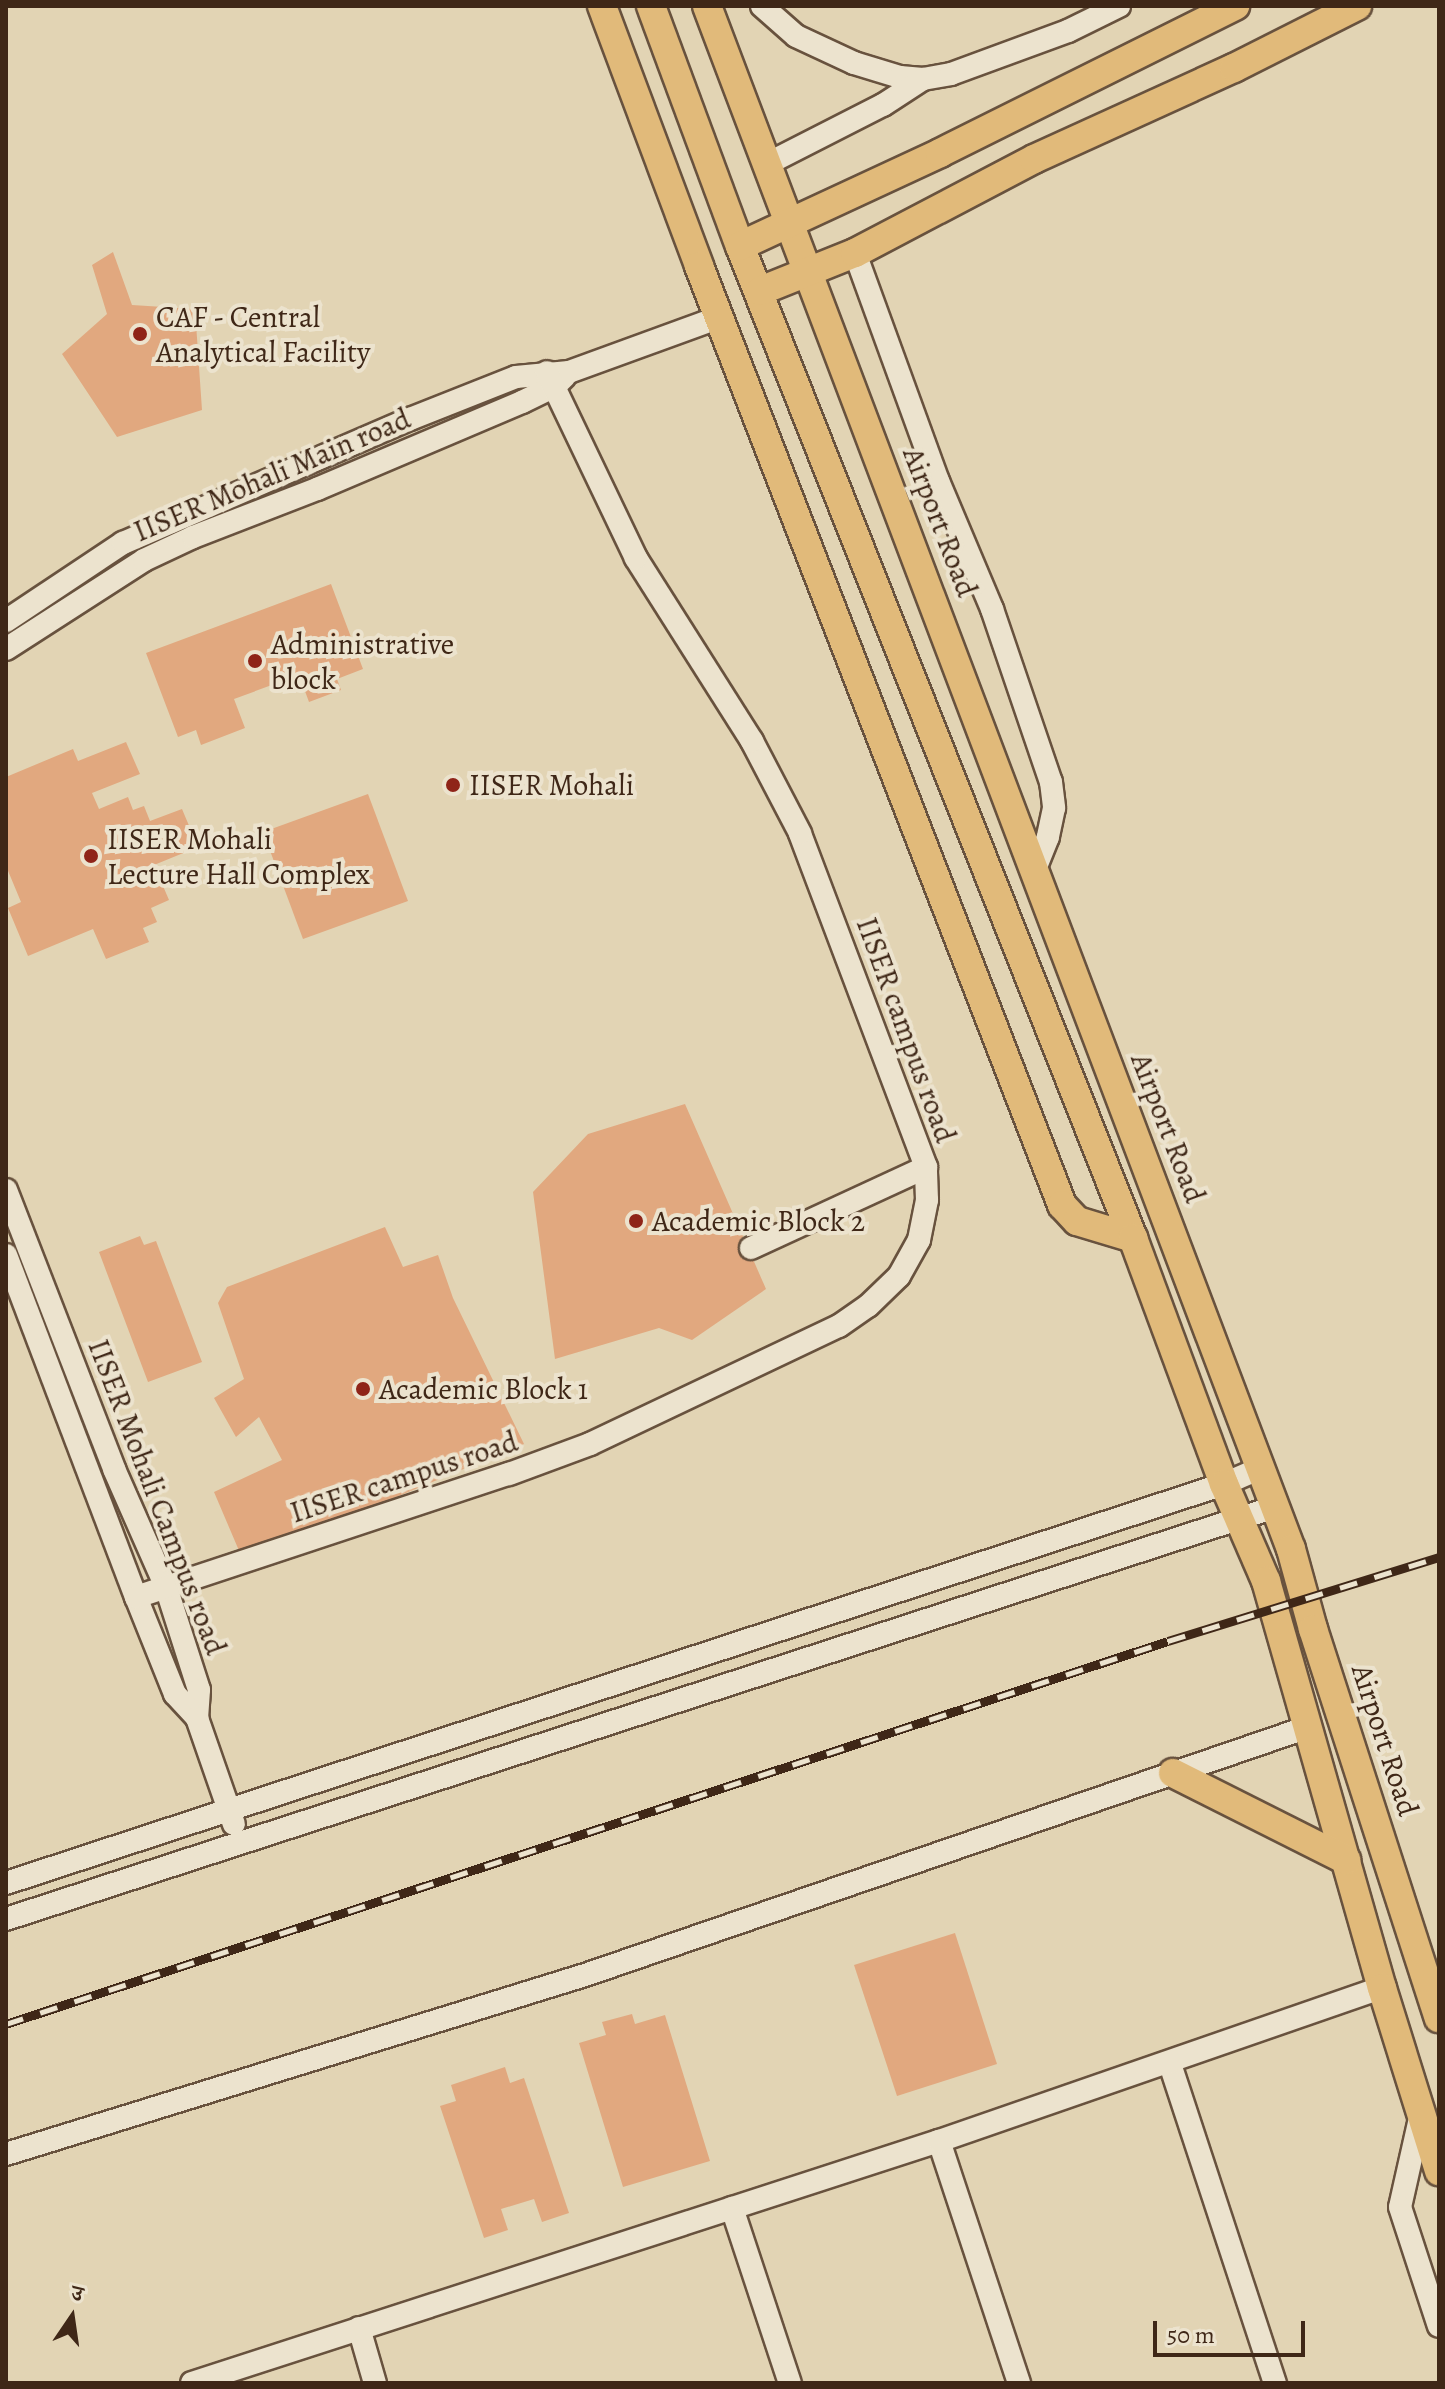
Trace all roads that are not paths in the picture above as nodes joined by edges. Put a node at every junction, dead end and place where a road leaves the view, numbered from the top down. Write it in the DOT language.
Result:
graph roads {
  1 [pos="602,6"];
  2 [pos="651,6"];
  3 [pos="708,6"];
  4 [pos="762,6"];
  5 [pos="1119,6"];
  6 [pos="1235,6"];
  7 [pos="1357,6"];
  8 [pos="923,79"];
  9 [pos="765,165"];
  10 [pos="790,223"];
  11 [pos="740,246"];
  12 [pos="855,253"];
  13 [pos="809,271"];
  14 [pos="760,291"];
  15 [pos="720,317"];
  16 [pos="557,377"];
  17 [pos="6,621"];
  18 [pos="6,649"];
  19 [pos="1034,871"];
  20 [pos="926,1167"];
  21 [pos="6,1190"];
  22 [pos="1133,1238"];
  23 [pos="751,1248"];
  24 [pos="6,1256"];
  25 [pos="1261,1468"];
  26 [pos="1224,1484"];
  27 [pos="1275,1507"];
  28 [pos="1239,1517"];
  29 [pos="166,1587"];
  30 [pos="136,1597"];
  31 [pos="197,1718"];
  32 [pos="1308,1727"];
  33 [pos="1173,1773"];
  34 [pos="229,1811"];
  35 [pos="240,1843"];
  36 [pos="1346,1860"];
  37 [pos="6,1883"];
  38 [pos="6,1919"];
  39 [pos="1382,1988"];
  40 [pos="1439,2018"];
  41 [pos="1170,2064"];
  42 [pos="1421,2114"];
  43 [pos="939,2141"];
  44 [pos="6,2154"];
  45 [pos="1439,2171"];
  46 [pos="732,2208"];
  47 [pos="1439,2326"];
  48 [pos="359,2328"];
  49 [pos="192,2383"];
  50 [pos="375,2383"];
  51 [pos="790,2383"];
  52 [pos="1019,2383"];
  53 [pos="1275,2383"];
  1 -- 15 [label="main road"];
  2 -- 11 [label="main road"];
  3 -- 9 [label="main road, Airport Road"];
  4 -- 8 [label="street"];
  5 -- 8 [label="street"];
  6 -- 10 [label="main road"];
  7 -- 12 [label="main road"];
  8 -- 9 [label="street"];
  9 -- 10 [label="main road, Airport Road"];
  10 -- 11 [label="main road"];
  10 -- 13 [label="main road, Airport Road"];
  11 -- 14 [label="main road"];
  12 -- 13 [label="main road"];
  12 -- 19 [label="street"];
  13 -- 14 [label="main road"];
  13 -- 19 [label="main road, Airport Road"];
  14 -- 22 [label="main road"];
  15 -- 16 [label="street"];
  15 -- 22 [label="main road"];
  16 -- 17 [label="street"];
  16 -- 18 [label="street, IISER Mohali Main road"];
  16 -- 20 [label="street, IISER campus road"];
  19 -- 25 [label="main road, Airport Road"];
  20 -- 23 [label="street"];
  20 -- 29 [label="street, IISER campus road"];
  21 -- 29 [label="street, IISER Mohali Campus road"];
  22 -- 26 [label="main road"];
  24 -- 30 [label="street, IISER Mohali Campus road"];
  25 -- 26 [label="street"];
  25 -- 27 [label="main road, Airport Road"];
  26 -- 28 [label="main road"];
  26 -- 34 [label="street"];
  27 -- 28 [label="street"];
  27 -- 40 [label="main road, Airport Road"];
  28 -- 32 [label="main road"];
  28 -- 35 [label="street"];
  29 -- 30 [label="street, IISER campus road"];
  29 -- 31 [label="street, IISER Mohali Campus road"];
  30 -- 31 [label="street, IISER Mohali Campus road"];
  31 -- 34 [label="street"];
  32 -- 33 [label="street"];
  32 -- 36 [label="main road"];
  33 -- 36 [label="main road"];
  33 -- 44 [label="street"];
  34 -- 35 [label="street"];
  34 -- 37 [label="street"];
  35 -- 38 [label="street"];
  36 -- 39 [label="main road"];
  39 -- 41 [label="street"];
  39 -- 42 [label="main road"];
  41 -- 43 [label="street"];
  41 -- 53 [label="street"];
  42 -- 45 [label="main road"];
  42 -- 47 [label="street"];
  43 -- 46 [label="street"];
  43 -- 52 [label="street"];
  46 -- 48 [label="street"];
  46 -- 51 [label="street"];
  48 -- 49 [label="street"];
  48 -- 50 [label="street"];
}
